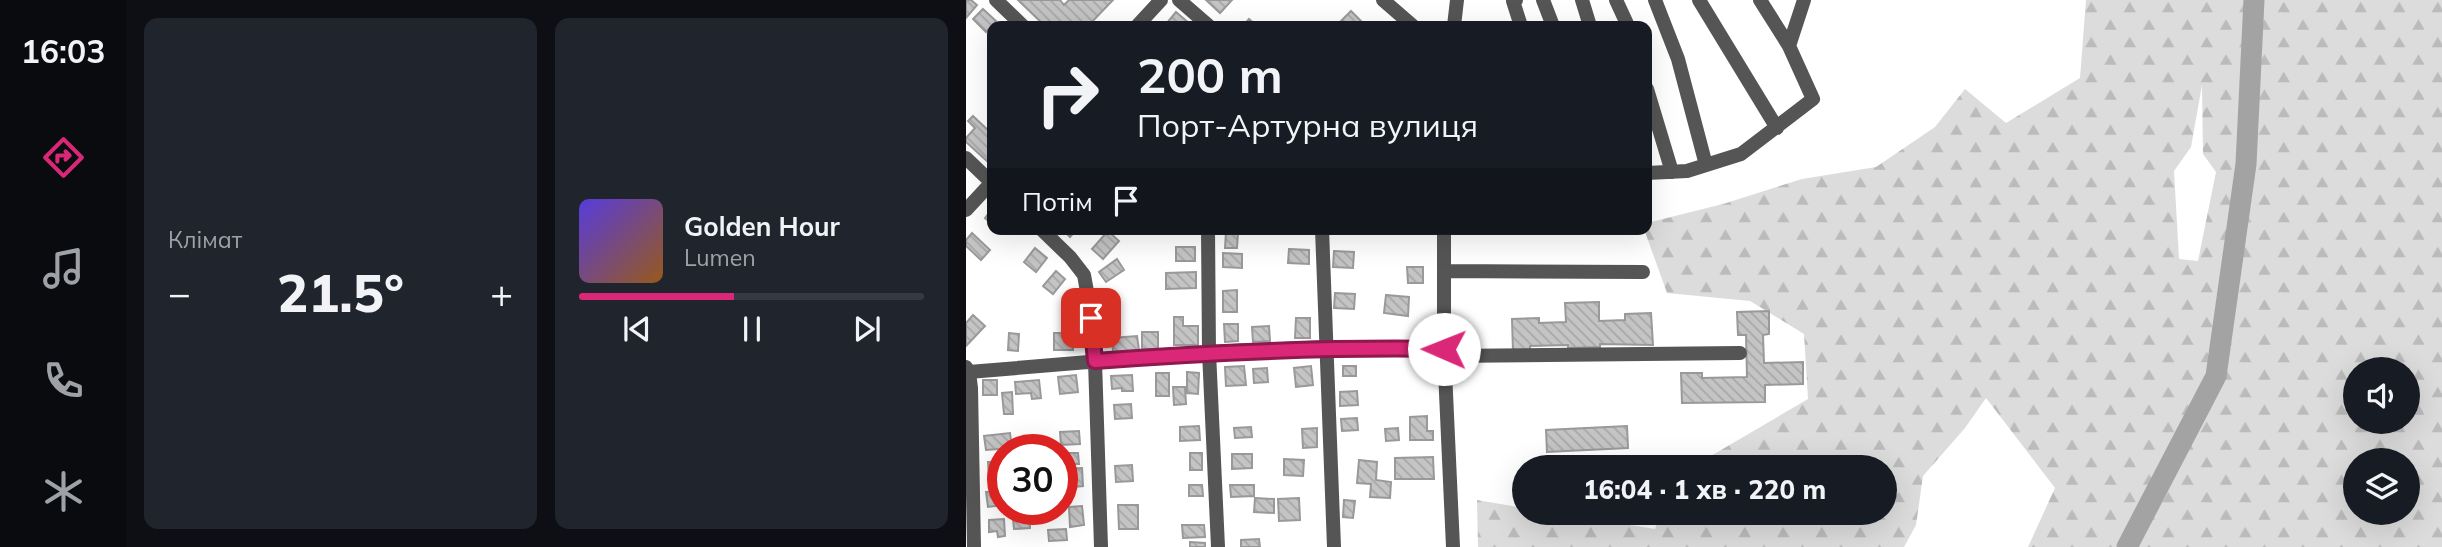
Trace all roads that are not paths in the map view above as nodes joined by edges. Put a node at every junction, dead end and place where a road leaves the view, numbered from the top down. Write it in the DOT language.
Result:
graph roads {
  1 [pos="996,0"];
  2 [pos="1161,0"];
  3 [pos="1179,0"];
  4 [pos="1383,0"];
  5 [pos="1457,0"];
  6 [pos="1516,0"];
  7 [pos="1543,0"];
  8 [pos="1582,0"];
  9 [pos="1616,0"];
  10 [pos="1655,0"];
  11 [pos="1699,0"];
  12 [pos="1760,0"];
  13 [pos="1804,0"];
  14 [pos="1018,21"];
  15 [pos="1142,21"];
  16 [pos="1203,21"];
  17 [pos="1407,21"];
  18 [pos="1455,21"];
  19 [pos="1519,21"];
  20 [pos="1551,21"];
  21 [pos="1588,21"];
  22 [pos="1626,21"];
  23 [pos="1789,46"];
  24 [pos="1652,106"];
  25 [pos="1777,128"];
  26 [pos="966,158"];
  27 [pos="1706,165"];
  28 [pos="1672,172"];
  29 [pos="1652,173"];
  30 [pos="987,177"];
  31 [pos="987,188"];
  32 [pos="966,211"];
  33 [pos="1047,235"];
  34 [pos="1208,235"];
  35 [pos="1322,235"];
  36 [pos="1444,235"];
  37 [pos="1444,271"];
  38 [pos="1643,272"];
  39 [pos="1328,347"];
  40 [pos="1209,352"];
  41 [pos="1445,352"];
  42 [pos="1740,353"];
  43 [pos="1095,361"];
  44 [pos="968,369"];
  45 [pos="974,547"];
  46 [pos="1101,547"];
  47 [pos="1218,547"];
  48 [pos="1334,547"];
  49 [pos="1453,547"];
  1 -- 14 [label="street"];
  2 -- 15 [label="street"];
  3 -- 16 [label="street"];
  4 -- 17 [label="street"];
  5 -- 18 [label="street"];
  6 -- 19 [label="street"];
  7 -- 20 [label="street"];
  8 -- 21 [label="street"];
  9 -- 22 [label="street"];
  10 -- 27 [label="street"];
  11 -- 25 [label="street"];
  12 -- 23 [label="street"];
  13 -- 23 [label="street"];
  23 -- 25 [label="street"];
  24 -- 28 [label="street"];
  25 -- 27 [label="street"];
  26 -- 30 [label="street"];
  27 -- 28 [label="street"];
  28 -- 29 [label="street"];
  31 -- 32 [label="street"];
  33 -- 43 [label="street"];
  34 -- 40 [label="street"];
  35 -- 39 [label="street"];
  36 -- 37 [label="street"];
  37 -- 38 [label="street"];
  37 -- 41 [label="street"];
  39 -- 40 [label="street"];
  39 -- 41 [label="street"];
  39 -- 48 [label="street"];
  40 -- 43 [label="street"];
  40 -- 47 [label="street"];
  41 -- 42 [label="street"];
  41 -- 49 [label="street"];
  43 -- 44 [label="street"];
  43 -- 46 [label="street"];
  44 -- 45 [label="street"];
}
